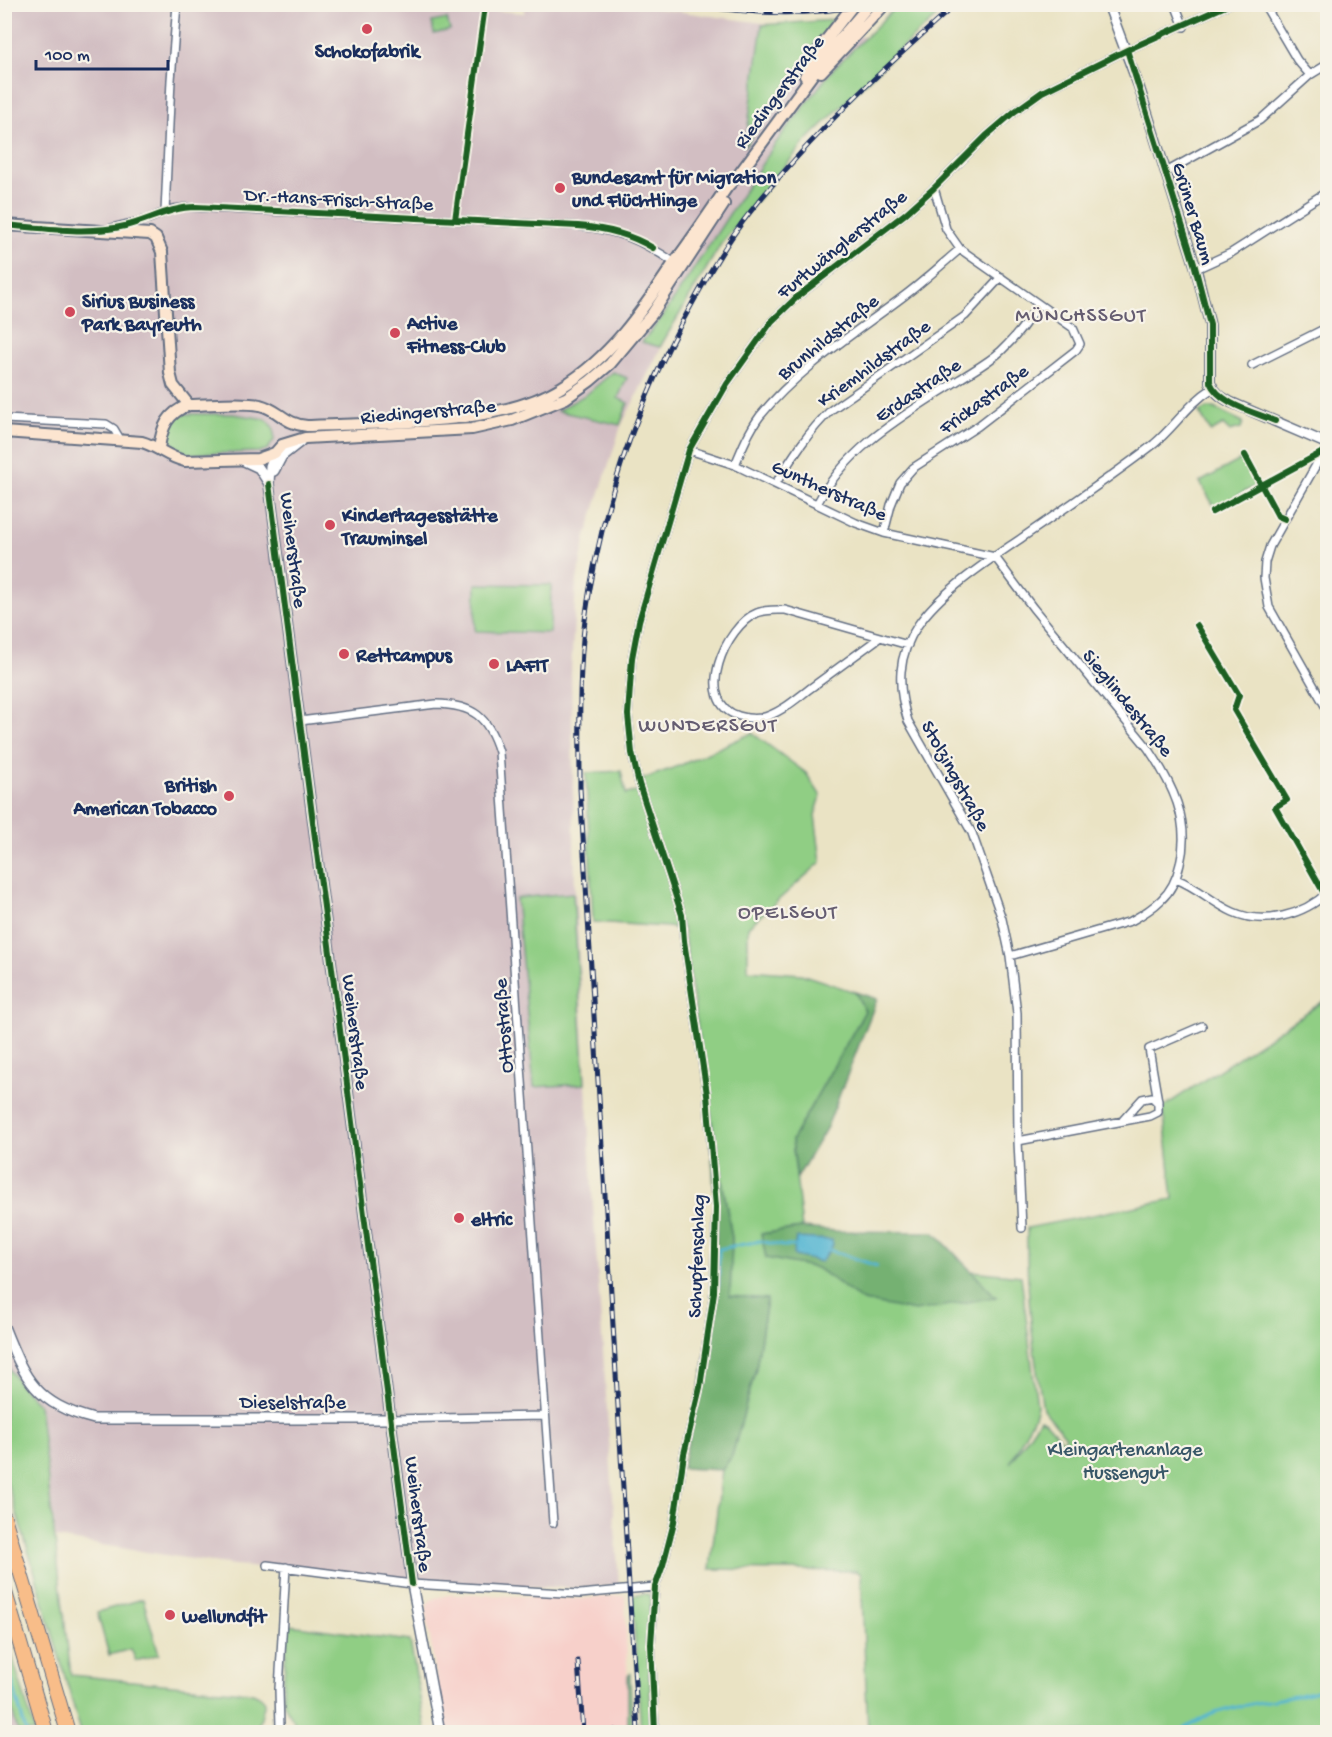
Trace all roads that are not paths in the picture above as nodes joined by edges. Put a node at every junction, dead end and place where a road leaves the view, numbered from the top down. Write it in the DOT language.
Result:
graph roads {
  1 [pos="177,4"];
  2 [pos="854,4"];
  3 [pos="870,4"];
  4 [pos="885,4"];
  5 [pos="1108,4"];
  6 [pos="1175,4"];
  7 [pos="1230,4"];
  8 [pos="1264,4"];
  9 [pos="1184,27"];
  10 [pos="1127,50"];
  11 [pos="1328,64"];
  12 [pos="1310,75"];
  13 [pos="798,93"];
  14 [pos="740,172"];
  15 [pos="1166,172"];
  16 [pos="934,188"];
  17 [pos="1328,191"];
  18 [pos="165,212"];
  19 [pos="4,225"];
  20 [pos="94,231"];
  21 [pos="960,249"];
  22 [pos="675,263"];
  23 [pos="1196,269"];
  24 [pos="1001,278"];
  25 [pos="1038,304"];
  26 [pos="1328,333"];
  27 [pos="1252,365"];
  28 [pos="1213,388"];
  29 [pos="189,405"];
  30 [pos="282,418"];
  31 [pos="4,419"];
  32 [pos="407,421"];
  33 [pos="4,432"];
  34 [pos="385,434"];
  35 [pos="305,438"];
  36 [pos="120,439"];
  37 [pos="1328,444"];
  38 [pos="159,448"];
  39 [pos="279,449"];
  40 [pos="689,450"];
  41 [pos="242,460"];
  42 [pos="735,465"];
  43 [pos="776,483"];
  44 [pos="269,484"];
  45 [pos="818,504"];
  46 [pos="884,533"];
  47 [pos="994,557"];
  48 [pos="879,638"];
  49 [pos="908,645"];
  50 [pos="1328,711"];
  51 [pos="300,721"];
  52 [pos="639,784"];
  53 [pos="1176,879"];
  54 [pos="1328,892"];
  55 [pos="1010,956"];
  56 [pos="1202,1026"];
  57 [pos="1158,1103"];
  58 [pos="1123,1120"];
  59 [pos="1018,1140"];
  60 [pos="1022,1228"];
  61 [pos="4,1327"];
  62 [pos="545,1416"];
  63 [pos="391,1419"];
  64 [pos="4,1517"];
  65 [pos="553,1523"];
  66 [pos="267,1565"];
  67 [pos="286,1567"];
  68 [pos="412,1584"];
  69 [pos="655,1587"];
  70 [pos="4,1589"];
  71 [pos="280,1728"];
  72 [pos="46,1732"];
  73 [pos="68,1732"];
  74 [pos="440,1732"];
  75 [pos="655,1732"];
  1 -- 18 [label="street"];
  2 -- 13 [label="main road"];
  3 -- 13 [label="main road, Riedingerstraße"];
  4 -- 13 [label="main road"];
  5 -- 10 [label="street, Grüner Baum"];
  6 -- 9 [label="street"];
  7 -- 9 [label="street, Furtwänglerstraße"];
  8 -- 12 [label="street"];
  9 -- 10 [label="street, Furtwänglerstraße"];
  10 -- 15 [label="street, Grüner Baum"];
  10 -- 16 [label="street, Furtwänglerstraße"];
  11 -- 12 [label="street"];
  12 -- 15 [label="street"];
  13 -- 14 [label="main road, Riedingerstraße"];
  14 -- 22 [label="main road, Riedingerstraße"];
  14 -- 34 [label="main road, Riedingerstraße"];
  15 -- 23 [label="street, Grüner Baum"];
  16 -- 21 [label="street, Furtwänglerstraße"];
  16 -- 40 [label="street, Furtwänglerstraße"];
  17 -- 23 [label="street"];
  18 -- 20 [label="street, Dr.-Hans-Frisch-Straße"];
  18 -- 22 [label="street, Dr.-Hans-Frisch-Straße"];
  19 -- 20 [label="main road"];
  20 -- 29 [label="main road"];
  21 -- 24 [label="street, Furtwänglerstraße"];
  21 -- 42 [label="street, Brunhildstraße"];
  22 -- 32 [label="main road, Riedingerstraße"];
  23 -- 28 [label="street, Grüner Baum"];
  24 -- 25 [label="street, Furtwänglerstraße"];
  24 -- 43 [label="street, Kriemhildstraße"];
  25 -- 45 [label="street, Erdastraße"];
  25 -- 46 [label="street, Frickastraße"];
  26 -- 27 [label="street"];
  28 -- 37 [label="street"];
  28 -- 47 [label="street, Stolzingstraße"];
  29 -- 30 [label="main road, Riedingerstraße"];
  29 -- 38 [label="main road"];
  30 -- 32 [label="main road, Riedingerstraße"];
  30 -- 39 [label="main road"];
  31 -- 36 [label="street, Riedingerstraße"];
  32 -- 34 [label="main road"];
  33 -- 36 [label="main road, Riedingerstraße"];
  34 -- 35 [label="main road, Riedingerstraße"];
  35 -- 39 [label="main road, Riedingerstraße"];
  35 -- 44 [label="street"];
  36 -- 38 [label="main road, Riedingerstraße"];
  37 -- 50 [label="street"];
  38 -- 41 [label="main road, Riedingerstraße"];
  39 -- 41 [label="main road, Riedingerstraße"];
  39 -- 44 [label="street"];
  40 -- 42 [label="street, Guntherstraße"];
  40 -- 52 [label="street, Furtwänglerstraße"];
  41 -- 44 [label="street"];
  42 -- 43 [label="street, Guntherstraße"];
  43 -- 45 [label="street, Guntherstraße"];
  44 -- 51 [label="street, Weiherstraße"];
  45 -- 46 [label="street, Guntherstraße"];
  46 -- 47 [label="street, Guntherstraße"];
  47 -- 49 [label="street, Stolzingstraße"];
  47 -- 53 [label="street, Sieglindestraße"];
  48 -- 48 [label="street"];
  48 -- 49 [label="street"];
  49 -- 55 [label="street, Stolzingstraße"];
  51 -- 62 [label="street, Ottostraße"];
  51 -- 63 [label="street, Weiherstraße"];
  52 -- 69 [label="street, Schupfenschlag"];
  53 -- 54 [label="street"];
  53 -- 55 [label="street, Sieglindestraße"];
  55 -- 59 [label="street, Stolzingstraße"];
  56 -- 57 [label="street"];
  57 -- 58 [label="street"];
  57 -- 58 [label="street"];
  58 -- 59 [label="street"];
  59 -- 60 [label="street, Stolzingstraße"];
  61 -- 63 [label="street, Dieselstraße"];
  62 -- 63 [label="street, Dieselstraße"];
  62 -- 65 [label="street, Ottostraße"];
  63 -- 68 [label="street, Weiherstraße"];
  64 -- 73 [label="highway"];
  66 -- 67 [label="street, Weiherstraße"];
  67 -- 68 [label="street, Weiherstraße"];
  67 -- 71 [label="street"];
  68 -- 69 [label="street, Weiherstraße"];
  68 -- 74 [label="street, Weiherstraße"];
  69 -- 75 [label="street, Schupfenschlag"];
  70 -- 72 [label="highway"];
}
